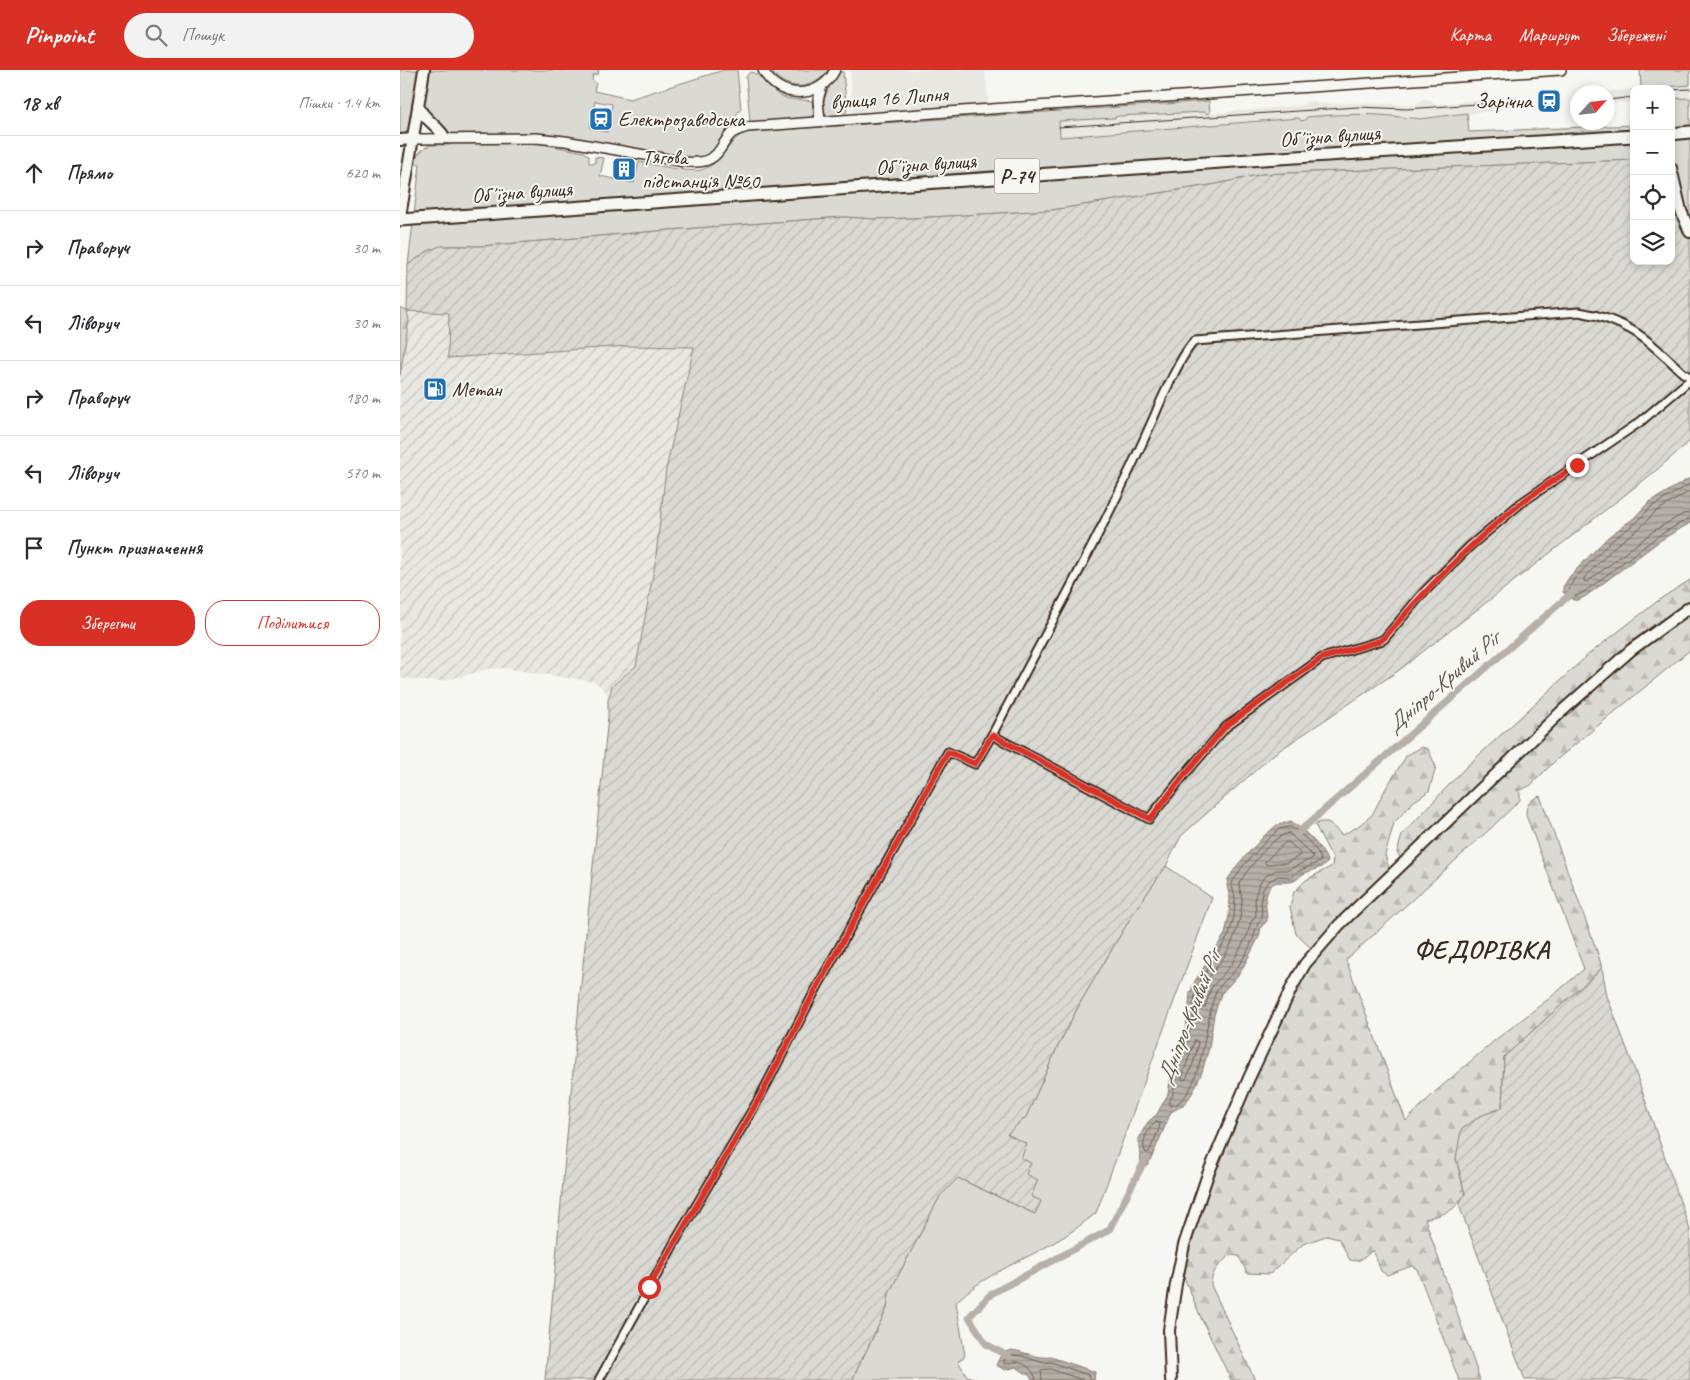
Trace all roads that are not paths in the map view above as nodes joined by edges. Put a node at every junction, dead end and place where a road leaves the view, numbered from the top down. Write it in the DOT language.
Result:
graph roads {
  1 [pos="424,70"];
  2 [pos="763,70"];
  3 [pos="835,70"];
  4 [pos="1561,70"];
  5 [pos="822,86"];
  6 [pos="805,93"];
  7 [pos="418,106"];
  8 [pos="818,106"];
  9 [pos="820,121"];
  10 [pos="1690,132"];
  11 [pos="1675,134"];
  12 [pos="1630,136"];
  13 [pos="445,138"];
  14 [pos="413,139"];
  15 [pos="400,140"];
  16 [pos="1673,175"];
  17 [pos="400,218"];
  18 [pos="1690,232"];
  19 [pos="1690,378"];
  20 [pos="1690,607"];
  21 [pos="992,735"];
  22 [pos="599,1380"];
  23 [pos="1171,1380"];
  1 -- 7 [label="main road"];
  2 -- 6 [label="street"];
  3 -- 5 [label="street"];
  4 -- 9 [label="street, вулиця 16 Липня"];
  5 -- 6 [label="street"];
  5 -- 8 [label="street"];
  6 -- 8 [label="street"];
  7 -- 13 [label="main road"];
  7 -- 14 [label="main road"];
  8 -- 9 [label="street"];
  9 -- 13 [label="street, вулиця 16 Липня"];
  10 -- 11 [label="main road"];
  12 -- 17 [label="main road, Обʼїзна вулиця / Р-74"];
  13 -- 14 [label="street, вулиця 16 Липня"];
  14 -- 15 [label="main road"];
  14 -- 17 [label="main road"];
  16 -- 18 [label="main road"];
  19 -- 21 [label="street"];
  19 -- 21 [label="street"];
  20 -- 23 [label="main road"];
  21 -- 22 [label="street"];
}
